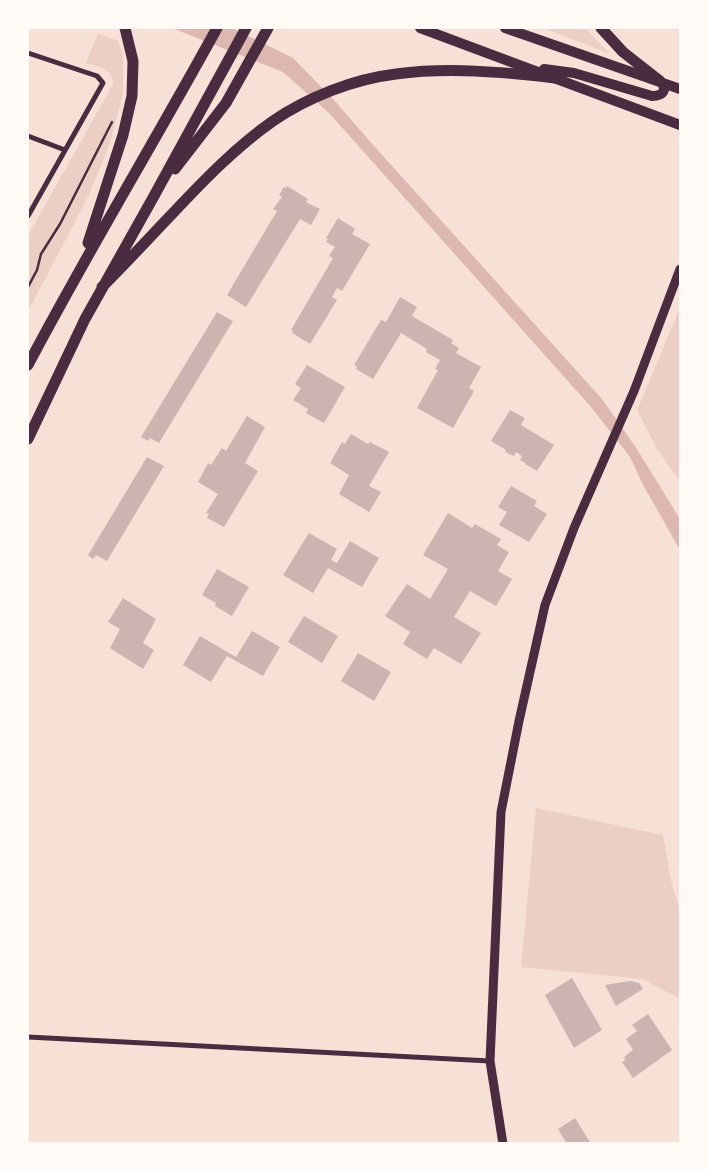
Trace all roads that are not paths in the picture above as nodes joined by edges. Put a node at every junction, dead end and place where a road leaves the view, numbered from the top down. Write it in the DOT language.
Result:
graph roads {
  1 [pos="125,28"];
  2 [pos="217,28"];
  3 [pos="246,28"];
  4 [pos="268,28"];
  5 [pos="420,28"];
  6 [pos="505,28"];
  7 [pos="600,28"];
  8 [pos="28,53"];
  9 [pos="523,66"];
  10 [pos="555,78"];
  11 [pos="660,81"];
  12 [pos="680,89"];
  13 [pos="680,125"];
  14 [pos="28,136"];
  15 [pos="65,150"];
  16 [pos="154,196"];
  17 [pos="28,216"];
  18 [pos="81,265"];
  19 [pos="680,269"];
  20 [pos="102,288"];
  21 [pos="28,366"];
  22 [pos="28,439"];
  23 [pos="28,1037"];
  24 [pos="490,1061"];
  25 [pos="503,1144"];
  1 -- 18 [label="highway"];
  2 -- 18 [label="highway"];
  3 -- 16 [label="highway"];
  4 -- 16 [label="highway"];
  5 -- 9 [label="main road"];
  6 -- 11 [label="main road"];
  7 -- 11 [label="highway"];
  8 -- 15 [label="street"];
  9 -- 10 [label="main road"];
  9 -- 11 [label="main road"];
  10 -- 13 [label="main road"];
  10 -- 20 [label="highway"];
  11 -- 12 [label="main road"];
  14 -- 15 [label="street"];
  15 -- 17 [label="street"];
  16 -- 20 [label="highway"];
  18 -- 21 [label="highway"];
  19 -- 24 [label="street"];
  20 -- 22 [label="highway"];
  23 -- 24 [label="street"];
  24 -- 25 [label="street"];
}
